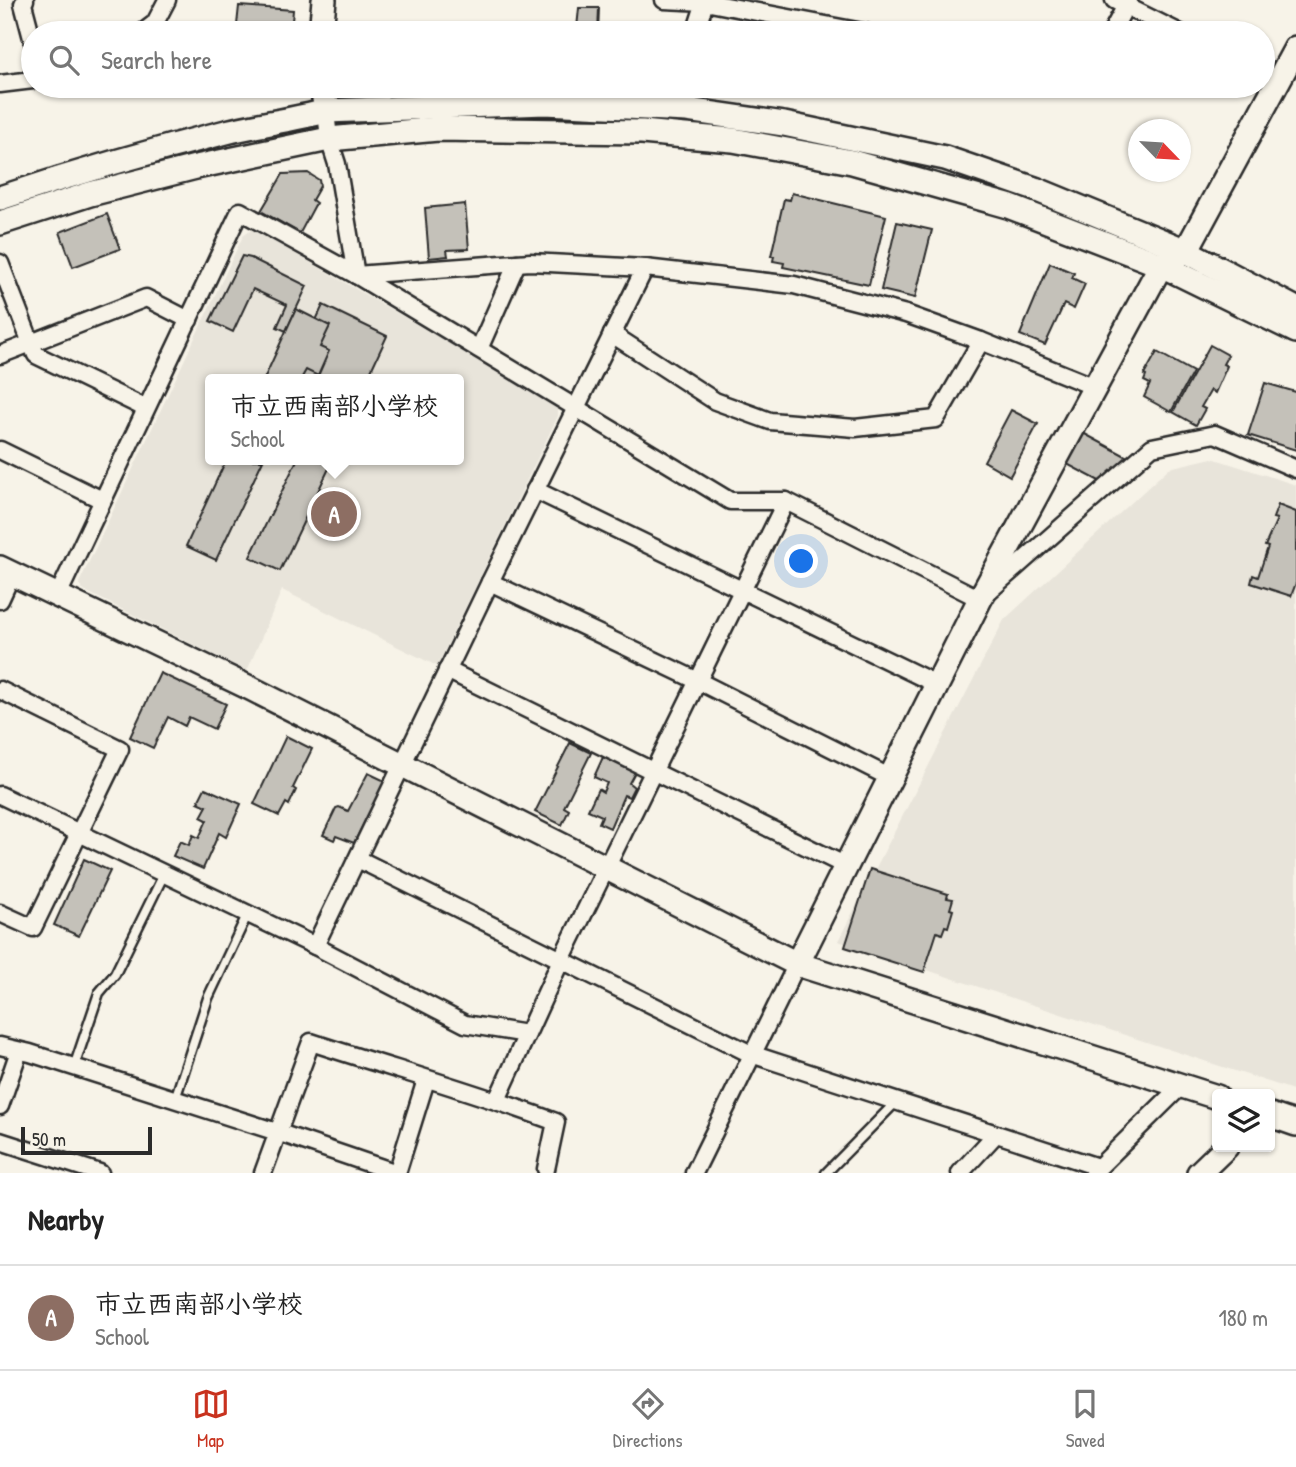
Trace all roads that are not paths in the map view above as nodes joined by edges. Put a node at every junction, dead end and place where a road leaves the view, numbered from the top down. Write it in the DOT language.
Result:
graph roads {
  1 [pos="167,0"];
  2 [pos="324,0"];
  3 [pos="664,0"];
  4 [pos="21,1"];
  5 [pos="705,1"];
  6 [pos="1123,2"];
  7 [pos="27,21"];
  8 [pos="156,21"];
  9 [pos="320,21"];
  10 [pos="699,21"];
  11 [pos="806,21"];
  12 [pos="1116,21"];
  13 [pos="1158,21"];
  14 [pos="1296,48"];
  15 [pos="1275,72"];
  16 [pos="21,81"];
  17 [pos="0,84"];
  18 [pos="324,98"];
  19 [pos="688,98"];
  20 [pos="1260,98"];
  21 [pos="687,110"];
  22 [pos="326,111"];
  23 [pos="329,139"];
  24 [pos="0,198"];
  25 [pos="0,223"];
  26 [pos="1185,251"];
  27 [pos="0,263"];
  28 [pos="517,263"];
  29 [pos="1161,265"];
  30 [pos="645,268"];
  31 [pos="356,275"];
  32 [pos="1296,309"];
  33 [pos="189,320"];
  34 [pos="1296,331"];
  35 [pos="612,334"];
  36 [pos="981,341"];
  37 [pos="30,343"];
  38 [pos="479,349"];
  39 [pos="0,355"];
  40 [pos="1095,387"];
  41 [pos="576,407"];
  42 [pos="145,408"];
  43 [pos="0,450"];
  44 [pos="1296,469"];
  45 [pos="535,490"];
  46 [pos="102,500"];
  47 [pos="786,501"];
  48 [pos="6,571"];
  49 [pos="490,582"];
  50 [pos="742,590"];
  51 [pos="58,595"];
  52 [pos="980,599"];
  53 [pos="0,600"];
  54 [pos="447,670"];
  55 [pos="698,681"];
  56 [pos="938,685"];
  57 [pos="0,690"];
  58 [pos="403,764"];
  59 [pos="653,773"];
  60 [pos="891,778"];
  61 [pos="0,795"];
  62 [pos="78,834"];
  63 [pos="358,859"];
  64 [pos="846,866"];
  65 [pos="607,867"];
  66 [pos="164,872"];
  67 [pos="0,913"];
  68 [pos="248,913"];
  69 [pos="315,946"];
  70 [pos="561,960"];
  71 [pos="797,964"];
  72 [pos="527,1034"];
  73 [pos="0,1046"];
  74 [pos="19,1051"];
  75 [pos="751,1054"];
  76 [pos="74,1067"];
  77 [pos="426,1080"];
  78 [pos="1182,1085"];
  79 [pos="1212,1095"];
  80 [pos="175,1100"];
  81 [pos="497,1100"];
  82 [pos="896,1102"];
  83 [pos="0,1106"];
  84 [pos="1275,1117"];
  85 [pos="1296,1124"];
  86 [pos="277,1132"];
  87 [pos="996,1134"];
  88 [pos="0,1140"];
  89 [pos="1221,1152"];
  90 [pos="1095,1170"];
  91 [pos="549,1172"];
  92 [pos="100,1173"];
  93 [pos="263,1173"];
  94 [pos="397,1173"];
  95 [pos="694,1173"];
  96 [pos="826,1173"];
  97 [pos="960,1173"];
  98 [pos="1199,1173"];
  1 -- 8 [label="street"];
  2 -- 9 [label="street"];
  3 -- 5 [label="street"];
  4 -- 7 [label="street"];
  5 -- 10 [label="street"];
  5 -- 11 [label="street"];
  6 -- 12 [label="street"];
  6 -- 13 [label="street"];
  14 -- 15 [label="street"];
  16 -- 17 [label="street"];
  18 -- 22 [label="street"];
  19 -- 21 [label="street"];
  20 -- 26 [label="street"];
  21 -- 22 [label="street"];
  21 -- 26 [label="street"];
  22 -- 23 [label="street"];
  22 -- 24 [label="street"];
  23 -- 25 [label="street"];
  23 -- 29 [label="street"];
  23 -- 31 [label="street"];
  26 -- 29 [label="street"];
  26 -- 32 [label="street"];
  27 -- 37 [label="street"];
  28 -- 30 [label="street"];
  28 -- 31 [label="street"];
  28 -- 38 [label="street"];
  29 -- 34 [label="street"];
  29 -- 40 [label="street"];
  30 -- 35 [label="street"];
  30 -- 36 [label="street"];
  31 -- 33 [label="street"];
  31 -- 38 [label="street"];
  33 -- 37 [label="street"];
  33 -- 42 [label="street"];
  35 -- 36 [label="street"];
  35 -- 41 [label="street"];
  36 -- 40 [label="street"];
  37 -- 39 [label="street"];
  37 -- 42 [label="street"];
  38 -- 41 [label="street"];
  40 -- 52 [label="street"];
  41 -- 45 [label="street"];
  41 -- 47 [label="street"];
  42 -- 46 [label="street"];
  43 -- 46 [label="street"];
  44 -- 52 [label="street"];
  45 -- 49 [label="street"];
  45 -- 50 [label="street"];
  46 -- 51 [label="street"];
  47 -- 50 [label="street"];
  47 -- 52 [label="street"];
  48 -- 51 [label="street"];
  48 -- 53 [label="street"];
  49 -- 54 [label="street"];
  49 -- 55 [label="street"];
  50 -- 55 [label="street"];
  50 -- 56 [label="street"];
  51 -- 58 [label="street"];
  52 -- 56 [label="street"];
  54 -- 58 [label="street"];
  54 -- 59 [label="street"];
  55 -- 59 [label="street"];
  55 -- 60 [label="street"];
  56 -- 60 [label="street"];
  57 -- 62 [label="street"];
  58 -- 63 [label="street"];
  58 -- 65 [label="street"];
  59 -- 64 [label="street"];
  59 -- 65 [label="street"];
  60 -- 64 [label="street"];
  61 -- 62 [label="street"];
  62 -- 66 [label="street"];
  62 -- 67 [label="street"];
  63 -- 69 [label="street"];
  63 -- 70 [label="street"];
  64 -- 71 [label="street"];
  65 -- 70 [label="street"];
  65 -- 71 [label="street"];
  66 -- 68 [label="street"];
  66 -- 76 [label="lane"];
  68 -- 69 [label="street"];
  68 -- 80 [label="lane"];
  69 -- 72 [label="street"];
  70 -- 72 [label="street"];
  70 -- 75 [label="street"];
  71 -- 75 [label="street"];
  71 -- 78 [label="street"];
  72 -- 81 [label="street"];
  73 -- 74 [label="street"];
  74 -- 76 [label="street"];
  74 -- 83 [label="street"];
  75 -- 82 [label="street"];
  75 -- 95 [label="street"];
  76 -- 80 [label="street"];
  77 -- 81 [label="street"];
  77 -- 86 [label="street"];
  77 -- 94 [label="street"];
  78 -- 79 [label="street"];
  78 -- 90 [label="street"];
  80 -- 86 [label="street"];
  81 -- 91 [label="street"];
  82 -- 87 [label="street"];
  82 -- 96 [label="lane"];
  84 -- 85 [label="street"];
  86 -- 93 [label="street"];
  86 -- 94 [label="street"];
  87 -- 90 [label="street"];
  87 -- 97 [label="street"];
  88 -- 92 [label="street"];
  89 -- 98 [label="street"];
}
